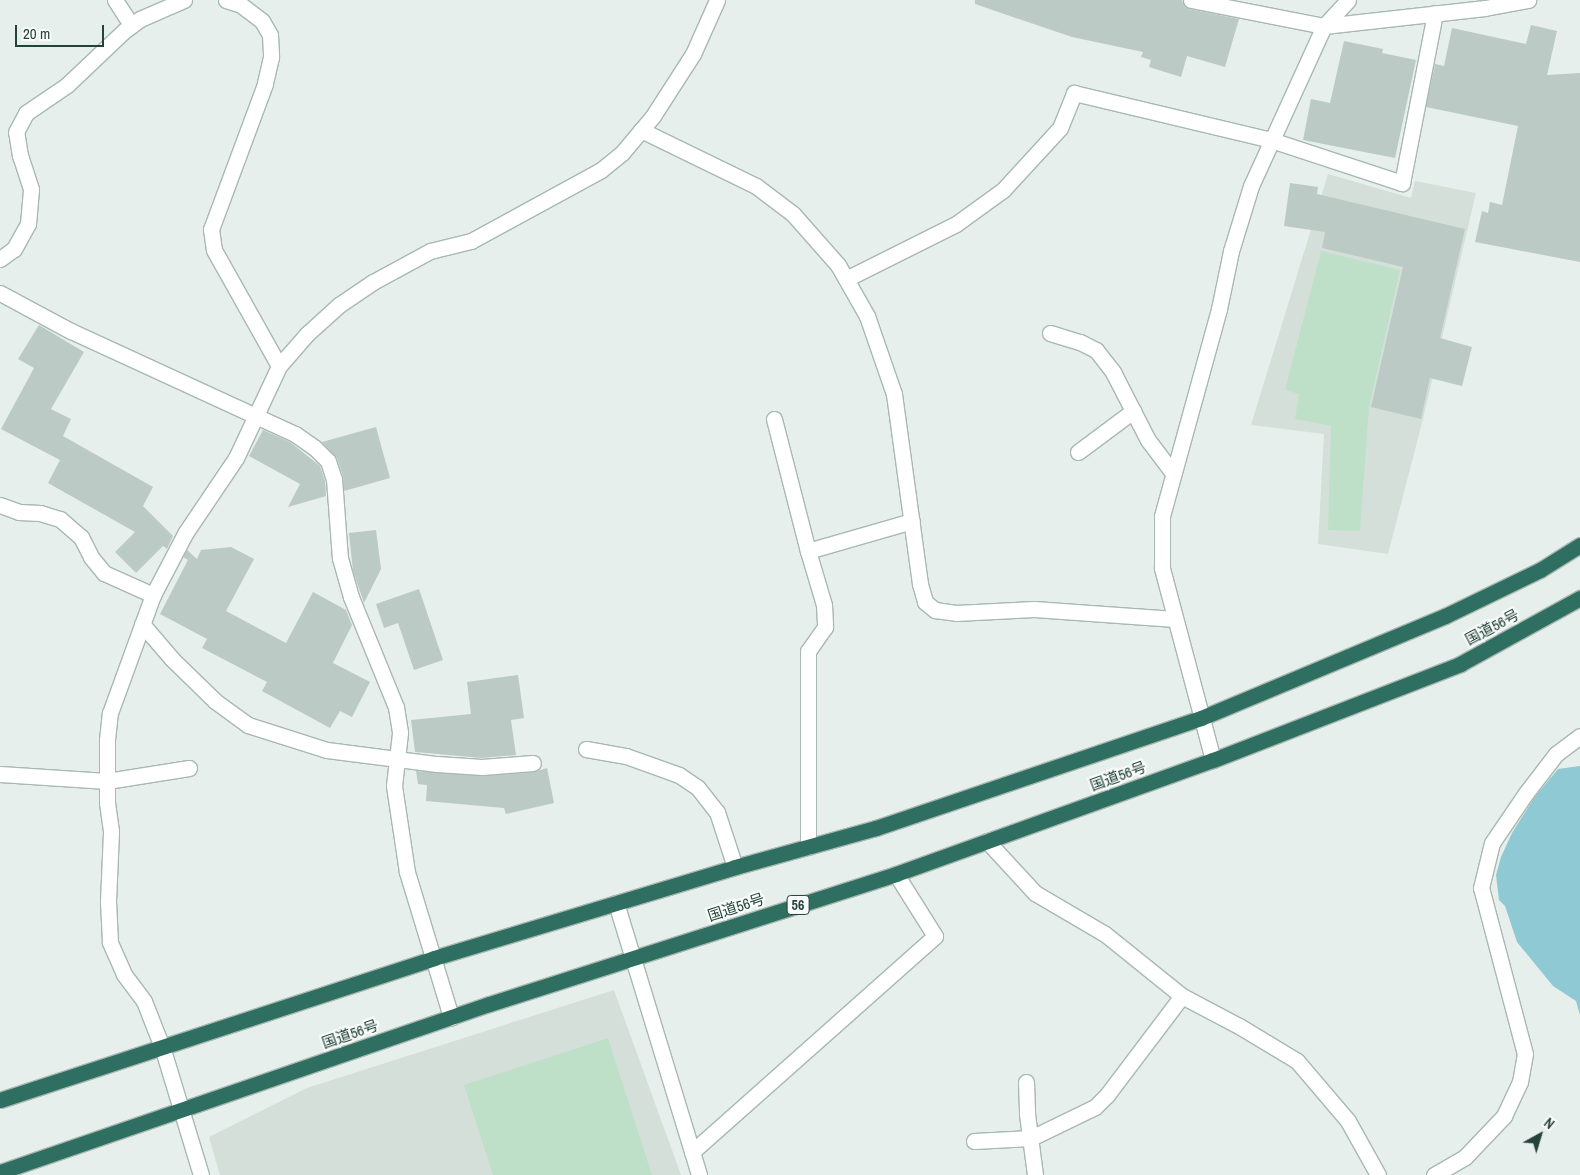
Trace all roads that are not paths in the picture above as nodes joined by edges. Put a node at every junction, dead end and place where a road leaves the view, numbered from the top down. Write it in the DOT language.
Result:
graph roads {
  1 [pos="115,0"];
  2 [pos="184,0"];
  3 [pos="226,0"];
  4 [pos="718,0"];
  5 [pos="1191,0"];
  6 [pos="1348,0"];
  7 [pos="1528,0"];
  8 [pos="1435,14"];
  9 [pos="131,25"];
  10 [pos="1324,26"];
  11 [pos="641,130"];
  12 [pos="1271,140"];
  13 [pos="0,259"];
  14 [pos="846,279"];
  15 [pos="0,293"];
  16 [pos="1050,333"];
  17 [pos="279,366"];
  18 [pos="1133,411"];
  19 [pos="254,417"];
  20 [pos="774,418"];
  21 [pos="1078,452"];
  22 [pos="1173,474"];
  23 [pos="0,505"];
  24 [pos="912,521"];
  25 [pos="1580,546"];
  26 [pos="808,550"];
  27 [pos="152,594"];
  28 [pos="1580,598"];
  29 [pos="1174,619"];
  30 [pos="142,624"];
  31 [pos="1200,718"];
  32 [pos="1580,736"];
  33 [pos="586,749"];
  34 [pos="397,759"];
  35 [pos="1213,760"];
  36 [pos="533,763"];
  37 [pos="189,768"];
  38 [pos="0,774"];
  39 [pos="107,781"];
  40 [pos="987,841"];
  41 [pos="808,847"];
  42 [pos="735,867"];
  43 [pos="896,874"];
  44 [pos="616,903"];
  45 [pos="434,958"];
  46 [pos="632,959"];
  47 [pos="1182,996"];
  48 [pos="451,1017"];
  49 [pos="162,1047"];
  50 [pos="1026,1082"];
  51 [pos="0,1100"];
  52 [pos="182,1111"];
  53 [pos="1031,1138"];
  54 [pos="974,1141"];
  55 [pos="692,1152"];
  56 [pos="0,1172"];
  57 [pos="201,1175"];
  58 [pos="699,1175"];
  59 [pos="1035,1175"];
  60 [pos="1378,1175"];
  61 [pos="1434,1175"];
  1 -- 9 [label="street"];
  2 -- 9 [label="street"];
  3 -- 17 [label="street"];
  4 -- 11 [label="street"];
  5 -- 10 [label="street"];
  6 -- 10 [label="street"];
  7 -- 8 [label="street"];
  8 -- 10 [label="street"];
  8 -- 12 [label="street"];
  9 -- 13 [label="street"];
  10 -- 12 [label="street"];
  11 -- 14 [label="street"];
  11 -- 17 [label="street"];
  12 -- 14 [label="street"];
  12 -- 22 [label="street"];
  14 -- 24 [label="street"];
  15 -- 19 [label="street"];
  16 -- 18 [label="street"];
  17 -- 19 [label="street"];
  18 -- 21 [label="street"];
  18 -- 22 [label="street"];
  19 -- 27 [label="street"];
  19 -- 34 [label="street"];
  20 -- 26 [label="street"];
  22 -- 29 [label="street"];
  23 -- 27 [label="street"];
  24 -- 26 [label="street"];
  24 -- 29 [label="street"];
  25 -- 31 [label="highway, 国道56号"];
  26 -- 41 [label="street"];
  27 -- 30 [label="street"];
  28 -- 35 [label="highway, 国道56号 / 56"];
  29 -- 31 [label="street"];
  30 -- 34 [label="street"];
  30 -- 39 [label="street"];
  31 -- 35 [label="street"];
  31 -- 41 [label="highway, 国道56号"];
  32 -- 61 [label="street"];
  33 -- 42 [label="street"];
  34 -- 36 [label="street"];
  34 -- 45 [label="street"];
  35 -- 40 [label="highway, 国道56号 / 56"];
  37 -- 39 [label="street"];
  38 -- 39 [label="street"];
  39 -- 49 [label="street"];
  40 -- 43 [label="highway, 国道56号 / 56"];
  40 -- 47 [label="street"];
  41 -- 42 [label="highway, 国道56号"];
  42 -- 44 [label="highway, 国道56号"];
  43 -- 46 [label="highway, 国道56号 / 56"];
  43 -- 55 [label="street"];
  44 -- 45 [label="highway, 国道56号"];
  44 -- 46 [label="street"];
  45 -- 48 [label="street"];
  45 -- 49 [label="highway, 国道56号"];
  46 -- 48 [label="highway, 国道56号 / 56"];
  46 -- 55 [label="street"];
  47 -- 53 [label="street"];
  47 -- 60 [label="street"];
  48 -- 52 [label="highway, 国道56号 / 56"];
  49 -- 51 [label="highway, 国道56号"];
  49 -- 52 [label="street"];
  50 -- 53 [label="street"];
  52 -- 56 [label="highway, 国道56号 / 56"];
  52 -- 57 [label="street"];
  53 -- 54 [label="street"];
  53 -- 59 [label="street"];
  55 -- 58 [label="street"];
}
